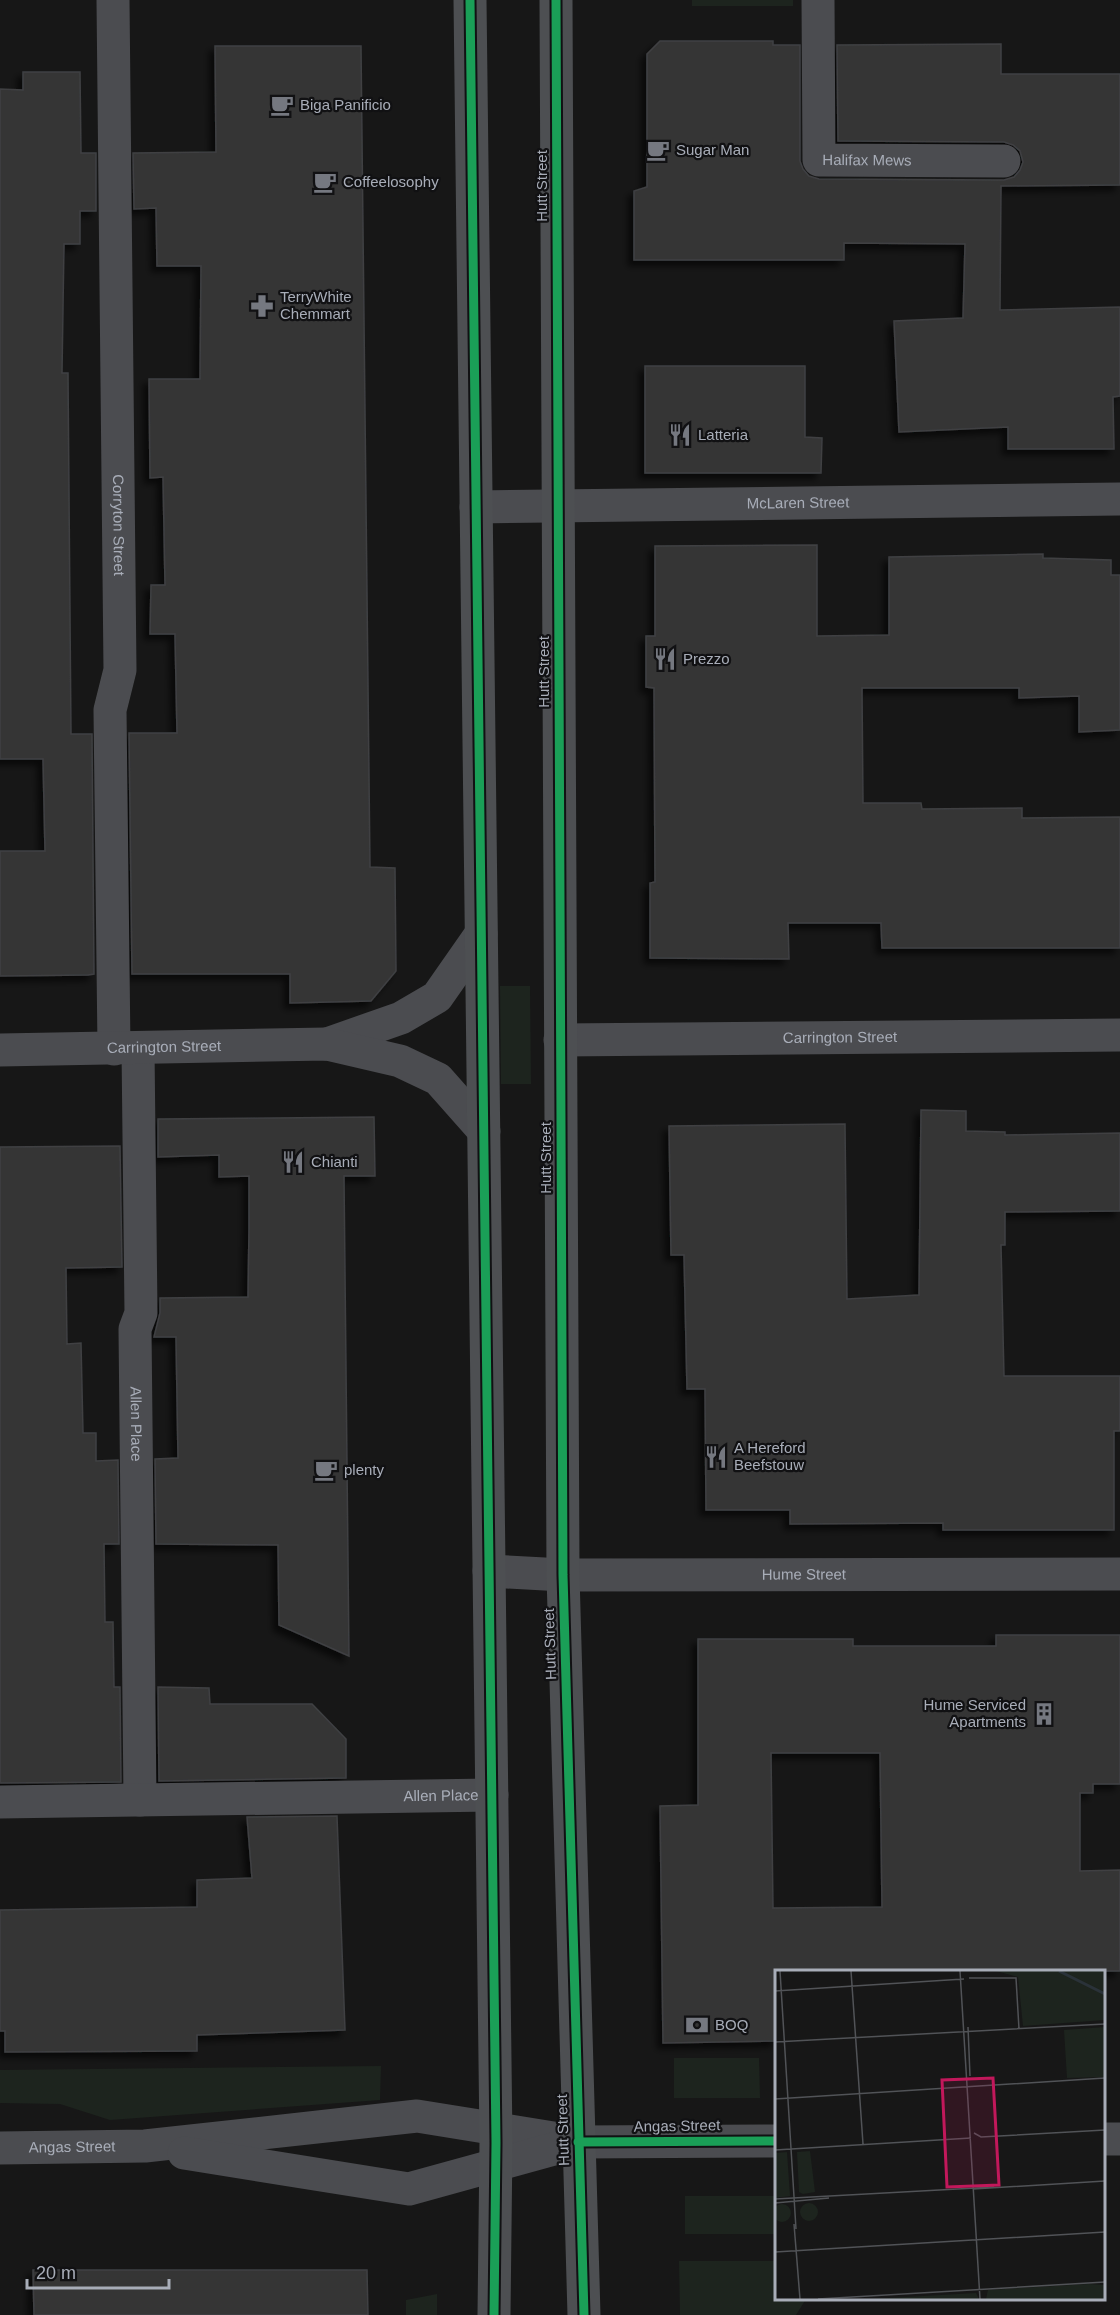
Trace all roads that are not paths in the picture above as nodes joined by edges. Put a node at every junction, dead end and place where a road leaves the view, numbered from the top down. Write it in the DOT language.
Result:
graph roads {
  1 [pos="112,0"];
  2 [pos="470,0"];
  3 [pos="556,0"];
  4 [pos="818,0"];
  5 [pos="1004,161"];
  6 [pos="1120,498"];
  7 [pos="558,506"];
  8 [pos="476,507"];
  9 [pos="481,934"];
  10 [pos="1120,1035"];
  11 [pos="561,1040"];
  12 [pos="327,1044"];
  13 [pos="126,1049"];
  14 [pos="0,1050"];
  15 [pos="484,1131"];
  16 [pos="489,1572"];
  17 [pos="1120,1574"];
  18 [pos="563,1575"];
  19 [pos="492,1795"];
  20 [pos="140,1800"];
  21 [pos="0,1802"];
  22 [pos="496,2129"];
  23 [pos="775,2141"];
  24 [pos="578,2142"];
  25 [pos="145,2146"];
  26 [pos="0,2148"];
  27 [pos="496,2165"];
  28 [pos="494,2315"];
  29 [pos="584,2315"];
  1 -- 13 [label="street, Corryton Street"];
  2 -- 8 [label="main road"];
  3 -- 7 [label="main road, Hutt Street"];
  4 -- 5 [label="street, Halifax Mews"];
  6 -- 7 [label="street, McLaren Street"];
  7 -- 8 [label="street, McLaren Street"];
  7 -- 11 [label="main road, Hutt Street"];
  8 -- 9 [label="main road"];
  9 -- 12 [label="street, Carrington Street"];
  9 -- 15 [label="main road"];
  10 -- 11 [label="street, Carrington Street"];
  11 -- 18 [label="main road, Hutt Street"];
  12 -- 13 [label="street, Carrington Street"];
  12 -- 15 [label="street, Carrington Street"];
  13 -- 14 [label="street, Carrington Street"];
  13 -- 20 [label="street, Allen Place"];
  15 -- 16 [label="main road"];
  16 -- 18 [label="street, Hume Street"];
  16 -- 19 [label="main road"];
  17 -- 18 [label="street, Hume Street"];
  18 -- 24 [label="main road, Hutt Street"];
  19 -- 20 [label="street, Allen Place"];
  19 -- 22 [label="main road"];
  20 -- 21 [label="street, Allen Place"];
  22 -- 24 [label="street, Angas Street"];
  22 -- 25 [label="street, Angas Street"];
  22 -- 27 [label="main road"];
  23 -- 24 [label="street, Angas Street"];
  24 -- 27 [label="street, Angas Street"];
  24 -- 29 [label="main road, Hutt Street"];
  25 -- 26 [label="street, Angas Street"];
  25 -- 27 [label="street, Angas Street"];
  27 -- 28 [label="main road"];
}
